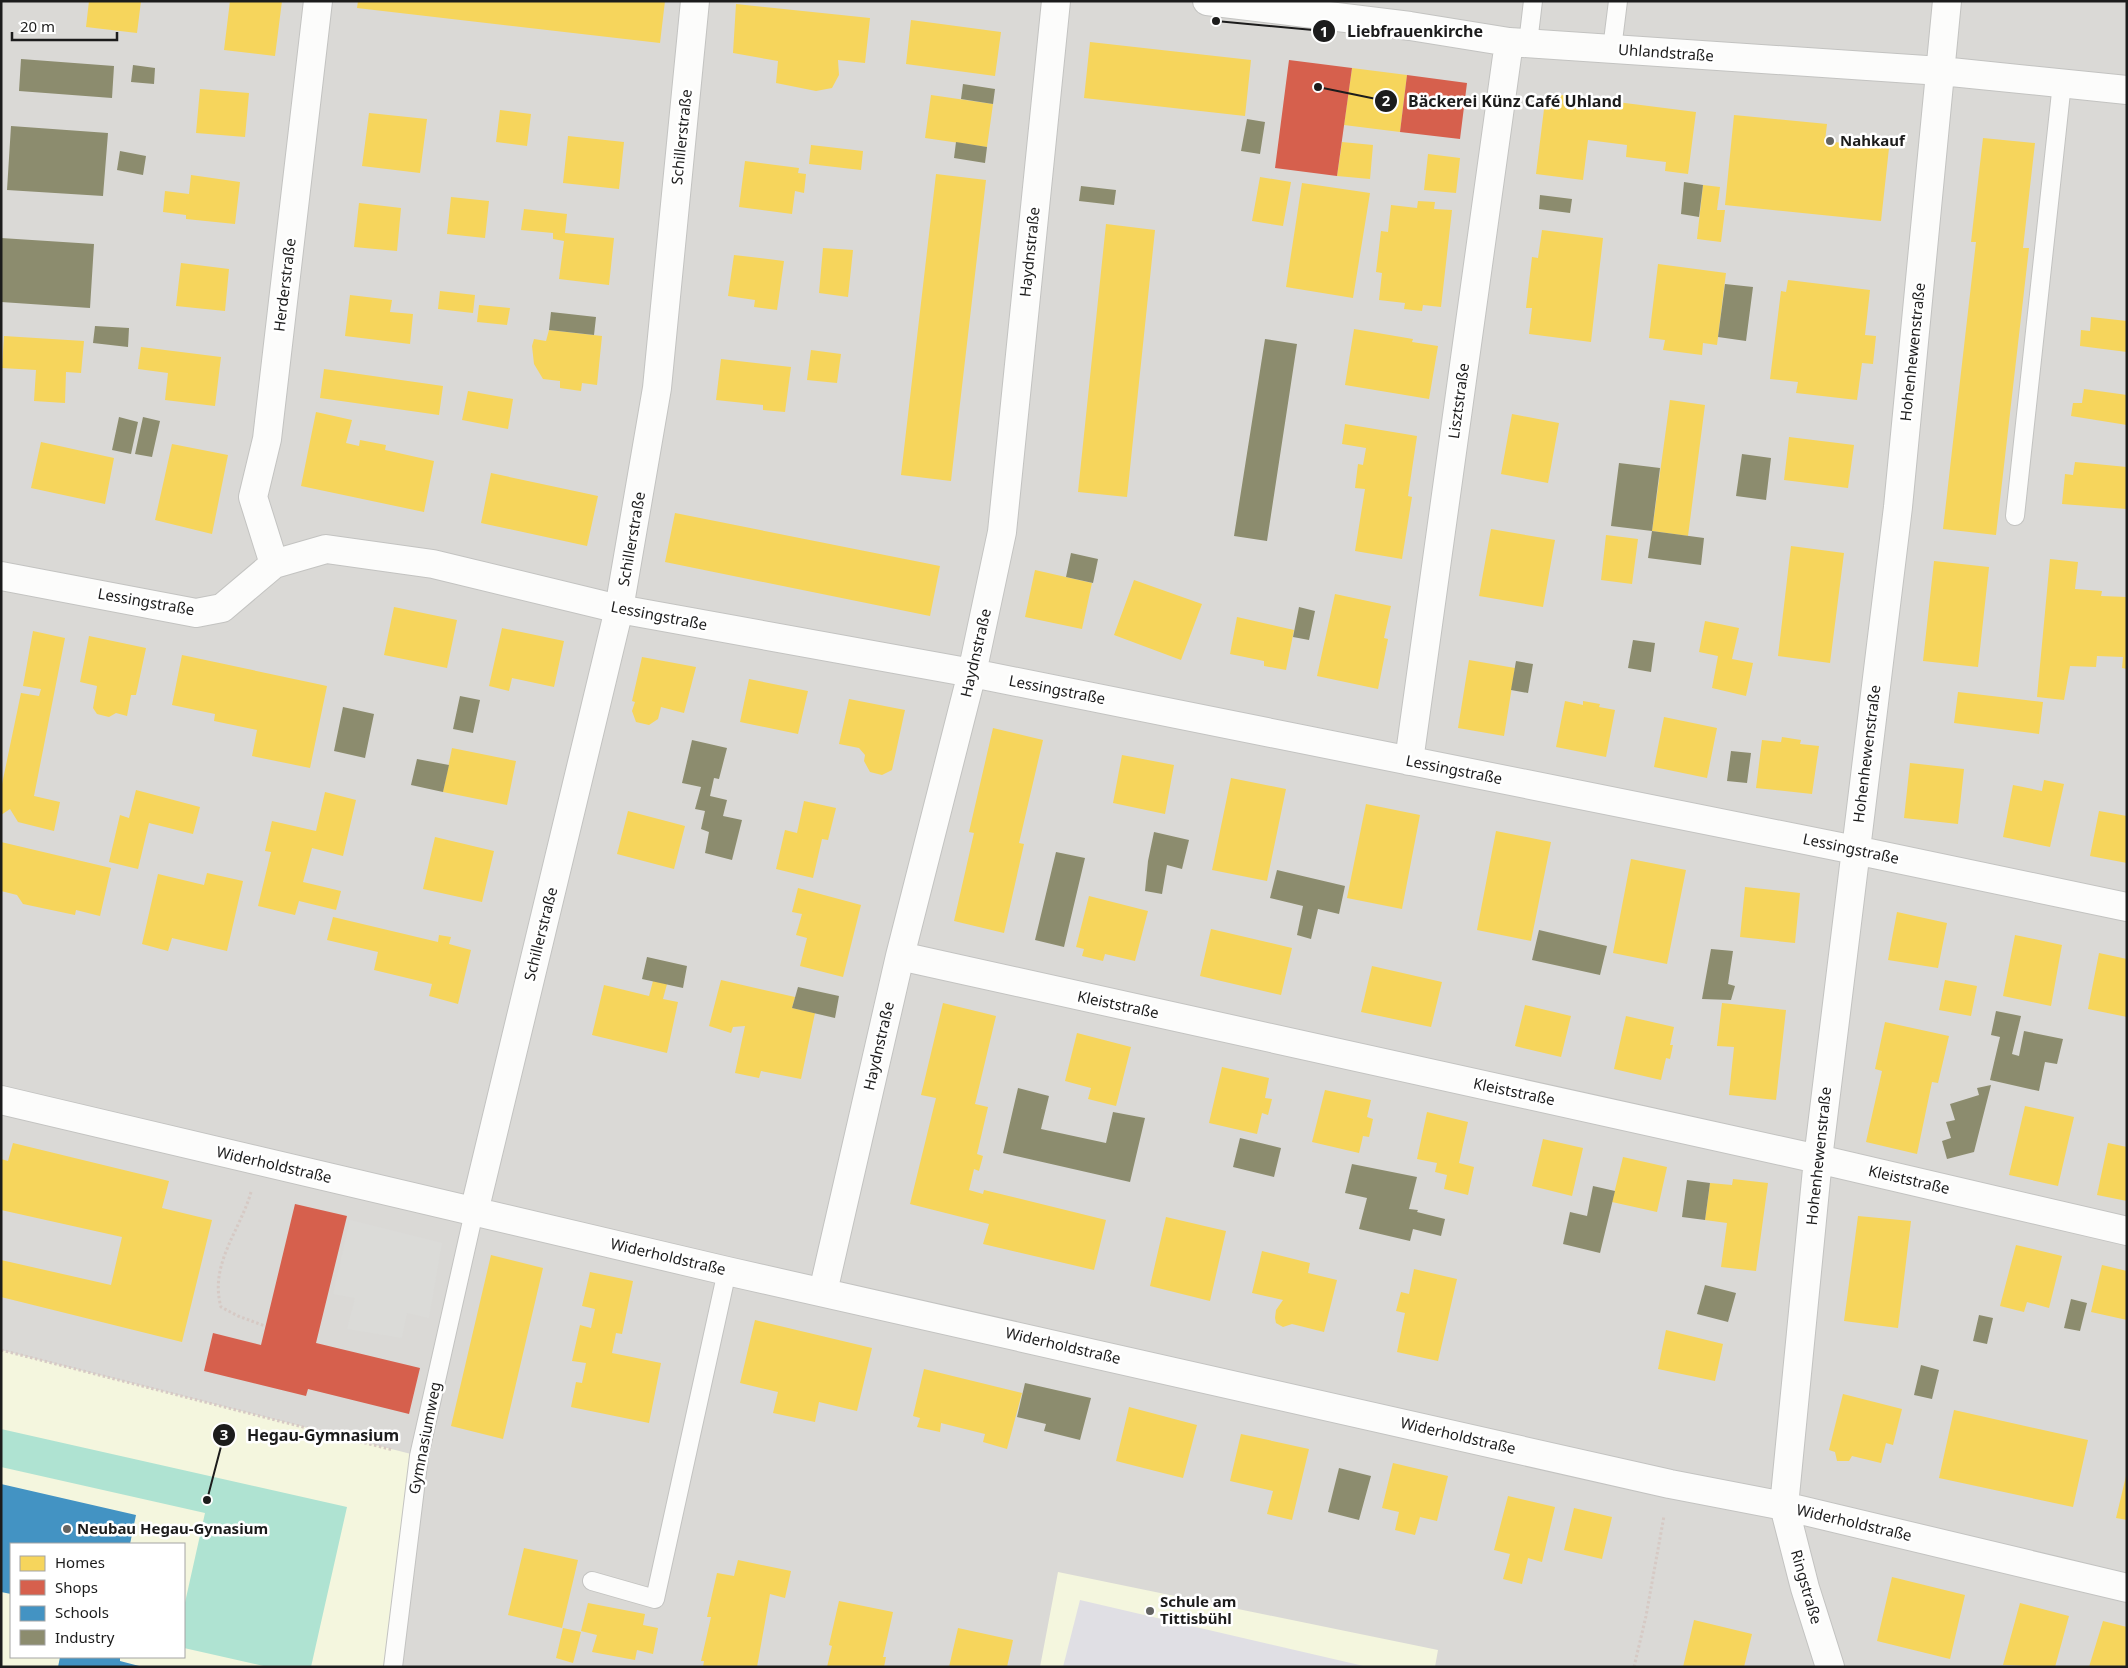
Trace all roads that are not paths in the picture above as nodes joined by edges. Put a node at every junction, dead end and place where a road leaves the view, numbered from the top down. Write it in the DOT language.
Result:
graph roads {
  1 [pos="318,1"];
  2 [pos="695,1"];
  3 [pos="1056,1"];
  4 [pos="1206,1"];
  5 [pos="1534,1"];
  6 [pos="1618,1"];
  7 [pos="1947,1"];
  8 [pos="1519,42"];
  9 [pos="1612,49"];
  10 [pos="1941,71"];
  11 [pos="2062,83"];
  12 [pos="2127,90"];
  13 [pos="2015,516"];
  14 [pos="274,564"];
  15 [pos="1,576"];
  16 [pos="620,610"];
  17 [pos="972,673"];
  18 [pos="1409,761"];
  19 [pos="1855,850"];
  20 [pos="2127,907"];
  21 [pos="900,956"];
  22 [pos="1,1100"];
  23 [pos="1818,1159"];
  24 [pos="474,1212"];
  25 [pos="2127,1231"];
  26 [pos="727,1271"];
  27 [pos="823,1292"];
  28 [pos="1784,1506"];
  29 [pos="592,1581"];
  30 [pos="2127,1588"];
  31 [pos="393,1667"];
  32 [pos="1830,1667"];
  1 -- 14 [label="street, Herderstraße"];
  2 -- 16 [label="street, Schillerstraße"];
  3 -- 17 [label="street, Haydnstraße"];
  4 -- 8 [label="street, Uhlandstraße"];
  5 -- 8 [label="lane"];
  6 -- 9 [label="lane"];
  7 -- 10 [label="street, Hohenhewenstraße"];
  8 -- 9 [label="street, Uhlandstraße"];
  8 -- 18 [label="street, Lisztstraße"];
  9 -- 10 [label="street, Uhlandstraße"];
  10 -- 11 [label="street, Uhlandstraße"];
  10 -- 19 [label="street, Hohenhewenstraße"];
  11 -- 12 [label="street, Uhlandstraße"];
  11 -- 13 [label="lane"];
  14 -- 15 [label="street, Lessingstraße"];
  14 -- 16 [label="street, Lessingstraße"];
  16 -- 17 [label="street, Lessingstraße"];
  16 -- 24 [label="street, Schillerstraße"];
  17 -- 18 [label="street, Lessingstraße"];
  17 -- 21 [label="street, Haydnstraße"];
  18 -- 19 [label="street, Lessingstraße"];
  19 -- 20 [label="street, Lessingstraße"];
  19 -- 23 [label="street, Hohenhewenstraße"];
  21 -- 23 [label="street, Kleiststraße"];
  21 -- 27 [label="street, Haydnstraße"];
  22 -- 24 [label="street, Widerholdstraße"];
  23 -- 25 [label="street, Kleiststraße"];
  23 -- 28 [label="street, Hohenhewenstraße"];
  24 -- 26 [label="street, Widerholdstraße"];
  24 -- 31 [label="lane, Gymnasiumweg"];
  26 -- 27 [label="street, Widerholdstraße"];
  26 -- 29 [label="lane"];
  27 -- 28 [label="street, Widerholdstraße"];
  28 -- 30 [label="street, Widerholdstraße"];
  28 -- 32 [label="street, Ringstraße"];
}
